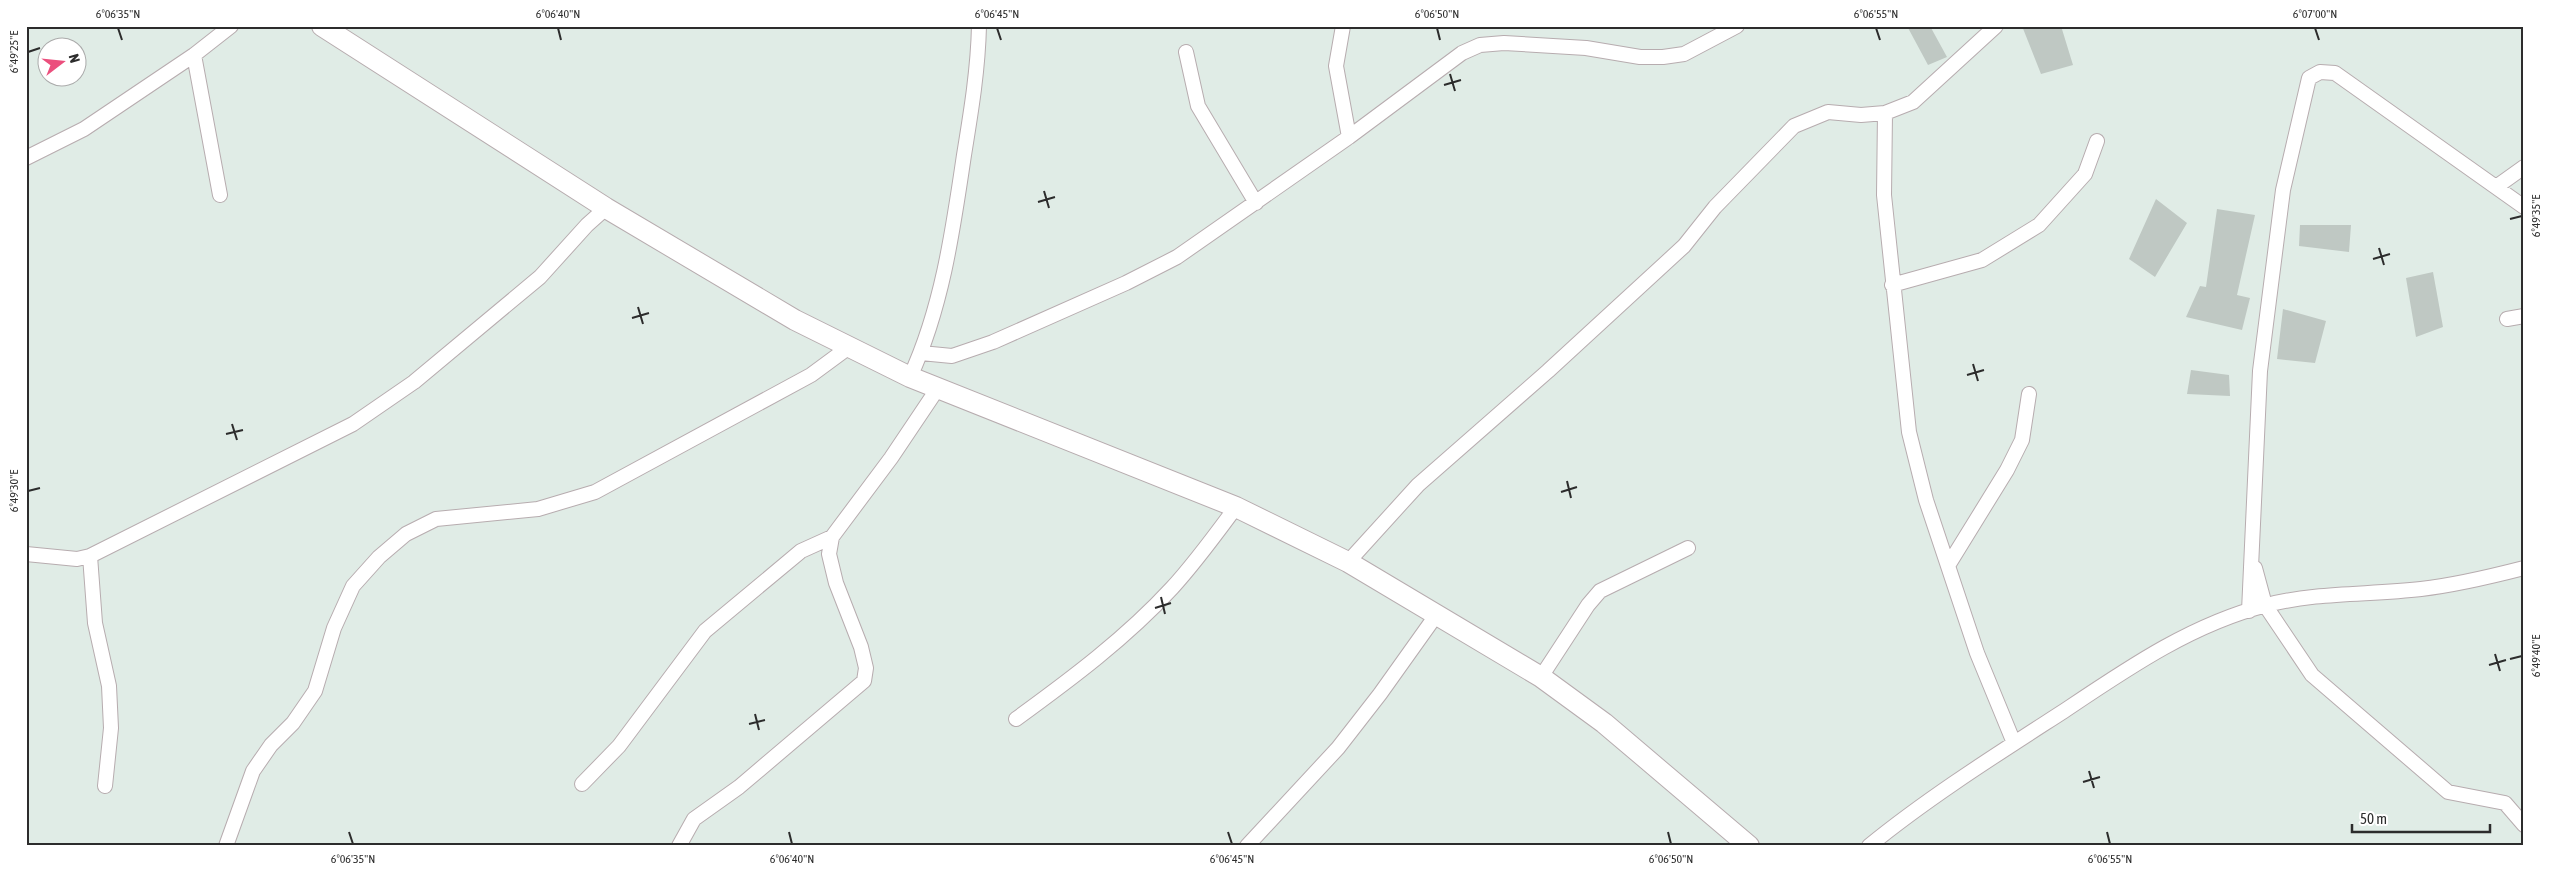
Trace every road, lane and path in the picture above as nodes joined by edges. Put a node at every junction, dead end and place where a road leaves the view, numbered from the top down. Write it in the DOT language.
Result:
graph roads {
  1 [pos="232,26"];
  2 [pos="322,26"];
  3 [pos="979,26"];
  4 [pos="1343,26"];
  5 [pos="1736,26"];
  6 [pos="1996,26"];
  7 [pos="1186,52"];
  8 [pos="194,55"];
  9 [pos="1885,113"];
  10 [pos="1349,137"];
  11 [pos="2097,142"];
  12 [pos="26,158"];
  13 [pos="2524,167"];
  14 [pos="2496,187"];
  15 [pos="220,195"];
  16 [pos="1256,203"];
  17 [pos="2524,207"];
  18 [pos="606,208"];
  19 [pos="1892,284"];
  20 [pos="2524,316"];
  21 [pos="2507,318"];
  22 [pos="850,347"];
  23 [pos="920,354"];
  24 [pos="910,377"];
  25 [pos="938,388"];
  26 [pos="2029,394"];
  27 [pos="1236,507"];
  28 [pos="832,536"];
  29 [pos="1688,548"];
  30 [pos="26,554"];
  31 [pos="2252,555"];
  32 [pos="90,556"];
  33 [pos="1348,562"];
  34 [pos="1949,564"];
  35 [pos="2524,568"];
  36 [pos="2265,605"];
  37 [pos="2249,611"];
  38 [pos="1437,614"];
  39 [pos="1541,677"];
  40 [pos="1016,719"];
  41 [pos="2014,743"];
  42 [pos="582,784"];
  43 [pos="105,786"];
  44 [pos="2524,825"];
  45 [pos="226,846"];
  46 [pos="678,846"];
  47 [pos="1247,846"];
  48 [pos="1750,846"];
  49 [pos="1869,846"];
  1 -- 8 [label="street"];
  2 -- 18 [label="main road"];
  3 -- 23 [label="street"];
  4 -- 10 [label="street"];
  5 -- 10 [label="street"];
  6 -- 9 [label="street"];
  7 -- 16 [label="street"];
  8 -- 12 [label="street"];
  8 -- 15 [label="street"];
  9 -- 19 [label="street"];
  9 -- 33 [label="street"];
  10 -- 16 [label="street"];
  11 -- 19 [label="street"];
  13 -- 14 [label="street"];
  14 -- 17 [label="street"];
  14 -- 31 [label="street"];
  16 -- 23 [label="street"];
  18 -- 22 [label="main road"];
  18 -- 32 [label="street"];
  19 -- 34 [label="street"];
  20 -- 21 [label="street"];
  22 -- 24 [label="main road"];
  22 -- 45 [label="street"];
  23 -- 24 [label="street"];
  24 -- 25 [label="main road"];
  25 -- 27 [label="main road"];
  25 -- 28 [label="street"];
  26 -- 34 [label="street"];
  27 -- 33 [label="main road"];
  27 -- 40 [label="street"];
  28 -- 42 [label="street"];
  28 -- 46 [label="street"];
  29 -- 39 [label="street"];
  30 -- 32 [label="street"];
  31 -- 36 [label="street"];
  31 -- 37 [label="street"];
  32 -- 43 [label="street"];
  33 -- 38 [label="main road"];
  34 -- 41 [label="street"];
  35 -- 36 [label="street"];
  36 -- 37 [label="street"];
  36 -- 44 [label="street"];
  37 -- 41 [label="street"];
  38 -- 39 [label="main road"];
  38 -- 47 [label="street"];
  39 -- 48 [label="main road"];
  41 -- 49 [label="street"];
}
